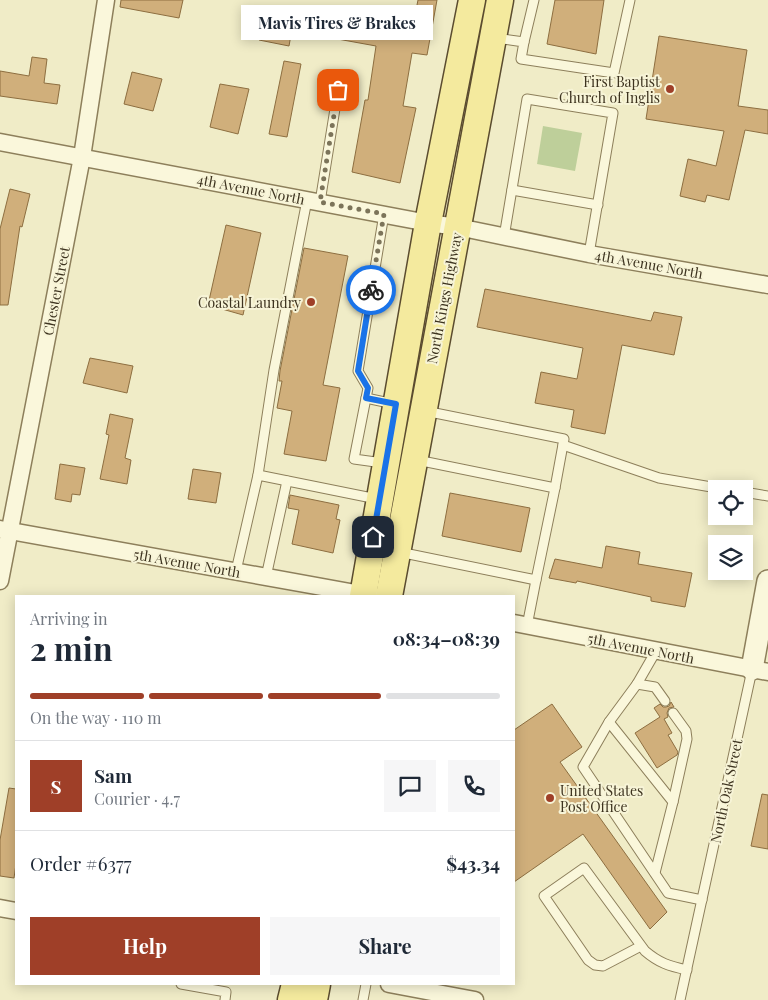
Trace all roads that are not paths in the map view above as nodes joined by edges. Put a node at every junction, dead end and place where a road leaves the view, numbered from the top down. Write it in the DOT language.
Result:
graph roads {
  1 [pos="106,0"];
  2 [pos="472,0"];
  3 [pos="500,0"];
  4 [pos="534,0"];
  5 [pos="630,0"];
  6 [pos="493,37"];
  7 [pos="524,42"];
  8 [pos="338,90"];
  9 [pos="0,142"];
  10 [pos="82,157"];
  11 [pos="512,190"];
  12 [pos="313,201"];
  13 [pos="598,205"];
  14 [pos="384,214"];
  15 [pos="428,223"];
  16 [pos="458,227"];
  17 [pos="504,237"];
  18 [pos="590,254"];
  19 [pos="768,285"];
  20 [pos="366,398"];
  21 [pos="396,404"];
  22 [pos="423,411"];
  23 [pos="563,445"];
  24 [pos="414,459"];
  25 [pos="386,464"];
  26 [pos="258,475"];
  27 [pos="287,481"];
  28 [pos="708,486"];
  29 [pos="555,488"];
  30 [pos="753,494"];
  31 [pos="768,496"];
  32 [pos="380,500"];
  33 [pos="5,530"];
  34 [pos="398,552"];
  35 [pos="236,572"];
  36 [pos="266,577"];
  37 [pos="536,580"];
  38 [pos="0,581"];
  39 [pos="768,582"];
  40 [pos="362,595"];
  41 [pos="367,595"];
  42 [pos="389,595"];
  43 [pos="520,624"];
  44 [pos="656,651"];
  45 [pos="760,671"];
  46 [pos="637,684"];
  47 [pos="665,701"];
  48 [pos="673,713"];
  49 [pos="609,722"];
  50 [pos="673,802"];
  51 [pos="655,873"];
  52 [pos="702,900"];
  53 [pos="0,908"];
  54 [pos="15,912"];
  55 [pos="641,946"];
  56 [pos="687,970"];
  57 [pos="186,985"];
  58 [pos="294,985"];
  59 [pos="317,985"];
  60 [pos="366,985"];
  61 [pos="394,985"];
  62 [pos="226,992"];
  63 [pos="291,1000"];
  64 [pos="314,1000"];
  65 [pos="363,1000"];
  66 [pos="476,1000"];
  67 [pos="680,1000"];
  1 -- 10 [label="street, Chester Street"];
  2 -- 15 [label="main road, North Kings Highway"];
  3 -- 6 [label="main road, North Kings Highway"];
  4 -- 7 [label="lane"];
  5 -- 7 [label="lane"];
  6 -- 7 [label="lane"];
  6 -- 16 [label="main road, North Kings Highway"];
  8 -- 12 [label="lane"];
  9 -- 10 [label="street, 4th Avenue North"];
  10 -- 12 [label="street, 4th Avenue North"];
  10 -- 33 [label="street, Chester Street"];
  11 -- 13 [label="lane"];
  11 -- 13 [label="lane"];
  11 -- 17 [label="lane"];
  12 -- 14 [label="street, 4th Avenue North"];
  12 -- 26 [label="lane"];
  13 -- 18 [label="lane"];
  14 -- 15 [label="street, 4th Avenue North"];
  14 -- 20 [label="lane"];
  15 -- 16 [label="street, 4th Avenue North"];
  15 -- 21 [label="main road, North Kings Highway"];
  16 -- 17 [label="street, 4th Avenue North"];
  16 -- 22 [label="main road, North Kings Highway"];
  17 -- 18 [label="street, 4th Avenue North"];
  18 -- 19 [label="street, 4th Avenue North"];
  20 -- 21 [label="lane"];
  20 -- 25 [label="lane"];
  21 -- 25 [label="main road, North Kings Highway"];
  22 -- 23 [label="lane"];
  22 -- 24 [label="main road, North Kings Highway"];
  23 -- 28 [label="lane"];
  23 -- 29 [label="lane"];
  24 -- 29 [label="lane"];
  24 -- 34 [label="main road, North Kings Highway"];
  25 -- 32 [label="main road, North Kings Highway"];
  26 -- 27 [label="lane"];
  26 -- 35 [label="lane"];
  27 -- 32 [label="lane"];
  27 -- 36 [label="lane"];
  29 -- 37 [label="lane"];
  30 -- 31 [label="lane"];
  32 -- 41 [label="main road, North Kings Highway"];
  33 -- 35 [label="street, 5th Avenue North"];
  33 -- 38 [label="street, Chester Street"];
  34 -- 37 [label="lane"];
  34 -- 42 [label="main road, North Kings Highway"];
  35 -- 36 [label="street, 5th Avenue North"];
  36 -- 40 [label="street, 5th Avenue North"];
  37 -- 43 [label="lane"];
  39 -- 45 [label="street, North Oak Street"];
  43 -- 44 [label="street, 5th Avenue North"];
  44 -- 45 [label="street, 5th Avenue North"];
  44 -- 46 [label="lane"];
  45 -- 52 [label="lane, North Oak Street"];
  46 -- 47 [label="lane"];
  46 -- 49 [label="lane"];
  48 -- 50 [label="lane"];
  49 -- 50 [label="lane"];
  49 -- 51 [label="lane"];
  50 -- 51 [label="lane"];
  51 -- 52 [label="lane"];
  52 -- 56 [label="lane, North Oak Street"];
  53 -- 54 [label="street"];
  55 -- 55 [label="lane"];
  55 -- 56 [label="lane"];
  56 -- 67 [label="lane, North Oak Street"];
  57 -- 62 [label="lane"];
  58 -- 63 [label="main road"];
  59 -- 64 [label="main road"];
  60 -- 65 [label="lane"];
  61 -- 66 [label="street"];
}
